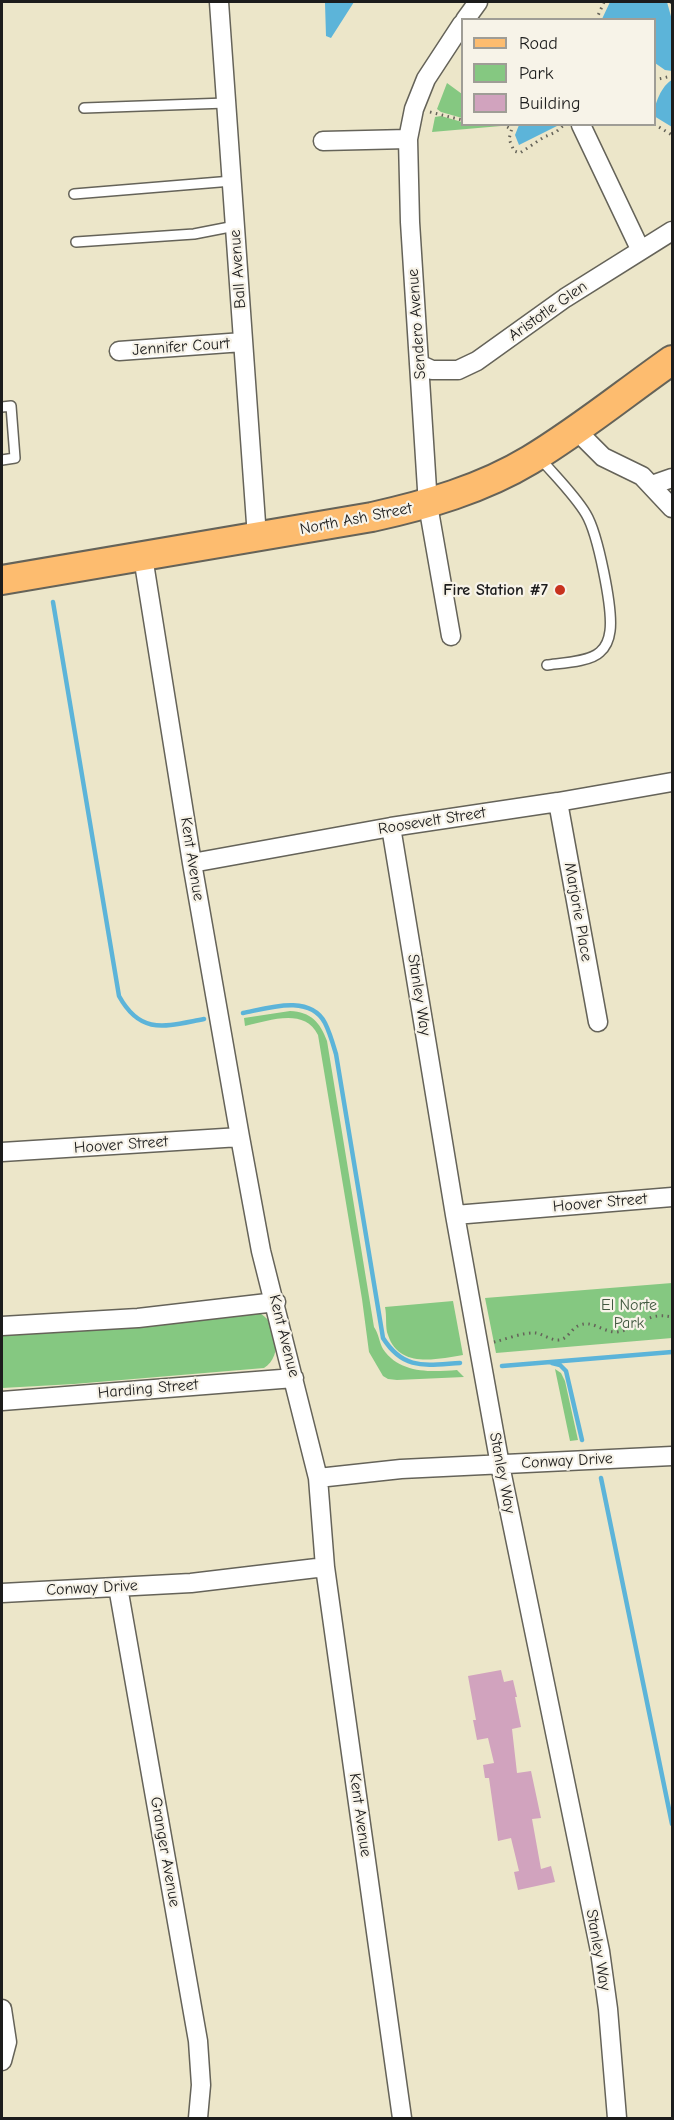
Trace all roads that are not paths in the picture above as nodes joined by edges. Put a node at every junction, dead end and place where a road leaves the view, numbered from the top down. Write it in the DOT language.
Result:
graph roads {
  1 [pos="219,2"];
  2 [pos="478,2"];
  3 [pos="466,18"];
  4 [pos="461,26"];
  5 [pos="226,103"];
  6 [pos="84,108"];
  7 [pos="581,126"];
  8 [pos="408,139"];
  9 [pos="322,141"];
  10 [pos="232,181"];
  11 [pos="74,194"];
  12 [pos="235,226"];
  13 [pos="672,231"];
  14 [pos="76,242"];
  15 [pos="640,249"];
  16 [pos="243,342"];
  17 [pos="119,351"];
  18 [pos="672,360"];
  19 [pos="420,364"];
  20 [pos="2,407"];
  21 [pos="576,430"];
  22 [pos="538,455"];
  23 [pos="2,460"];
  24 [pos="672,478"];
  25 [pos="652,485"];
  26 [pos="428,505"];
  27 [pos="672,508"];
  28 [pos="257,537"];
  29 [pos="143,557"];
  30 [pos="2,580"];
  31 [pos="451,636"];
  32 [pos="547,665"];
  33 [pos="672,782"];
  34 [pos="558,802"];
  35 [pos="391,827"];
  36 [pos="192,862"];
  37 [pos="598,1022"];
  38 [pos="240,1137"];
  39 [pos="2,1152"];
  40 [pos="672,1197"];
  41 [pos="455,1215"];
  42 [pos="276,1302"];
  43 [pos="2,1326"];
  44 [pos="294,1378"];
  45 [pos="2,1401"];
  46 [pos="672,1456"];
  47 [pos="500,1465"];
  48 [pos="318,1478"];
  49 [pos="325,1567"];
  50 [pos="118,1587"];
  51 [pos="2,1593"];
  52 [pos="2,2009"];
  53 [pos="2,2061"];
  54 [pos="198,2118"];
  55 [pos="402,2118"];
  56 [pos="617,2118"];
  1 -- 5 [label="street, Ball Avenue"];
  2 -- 3 [label="street"];
  4 -- 8 [label="street, Sendero Avenue"];
  5 -- 6 [label="lane"];
  5 -- 10 [label="street, Ball Avenue"];
  7 -- 15 [label="street"];
  8 -- 9 [label="street"];
  8 -- 19 [label="street, Sendero Avenue"];
  10 -- 11 [label="lane"];
  10 -- 12 [label="street, Ball Avenue"];
  12 -- 14 [label="lane"];
  12 -- 16 [label="street, Ball Avenue"];
  13 -- 15 [label="street, Aristotle Glen"];
  15 -- 19 [label="street, Aristotle Glen"];
  16 -- 17 [label="street, Jennifer Court"];
  16 -- 28 [label="street, Ball Avenue"];
  18 -- 21 [label="main road, North Ash Street"];
  19 -- 26 [label="street, Sendero Avenue"];
  20 -- 23 [label="lane"];
  21 -- 22 [label="main road, North Ash Street"];
  21 -- 25 [label="street"];
  22 -- 26 [label="main road, North Ash Street"];
  22 -- 32 [label="lane"];
  24 -- 25 [label="street"];
  25 -- 27 [label="street"];
  26 -- 28 [label="main road, North Ash Street"];
  26 -- 31 [label="street, Sendero Avenue"];
  28 -- 29 [label="main road, North Ash Street"];
  29 -- 30 [label="main road, North Ash Street"];
  29 -- 36 [label="street, Kent Avenue"];
  33 -- 34 [label="street, Roosevelt Street"];
  34 -- 35 [label="street, Roosevelt Street"];
  34 -- 37 [label="street, Marjorie Place"];
  35 -- 36 [label="street, Roosevelt Street"];
  35 -- 41 [label="street, Stanley Way"];
  36 -- 38 [label="street, Kent Avenue"];
  38 -- 39 [label="street, Hoover Street"];
  38 -- 42 [label="street, Kent Avenue"];
  40 -- 41 [label="street, Hoover Street"];
  41 -- 47 [label="street, Stanley Way"];
  42 -- 43 [label="street"];
  42 -- 44 [label="street, Kent Avenue"];
  44 -- 45 [label="street, Harding Street"];
  44 -- 48 [label="street, Kent Avenue"];
  46 -- 47 [label="street, Conway Drive"];
  47 -- 48 [label="street, Conway Drive"];
  47 -- 56 [label="street, Stanley Way"];
  48 -- 49 [label="street, Kent Avenue"];
  49 -- 50 [label="street, Conway Drive"];
  49 -- 55 [label="street, Kent Avenue"];
  50 -- 51 [label="street, Conway Drive"];
  50 -- 54 [label="street, Granger Avenue"];
  52 -- 53 [label="street"];
}
